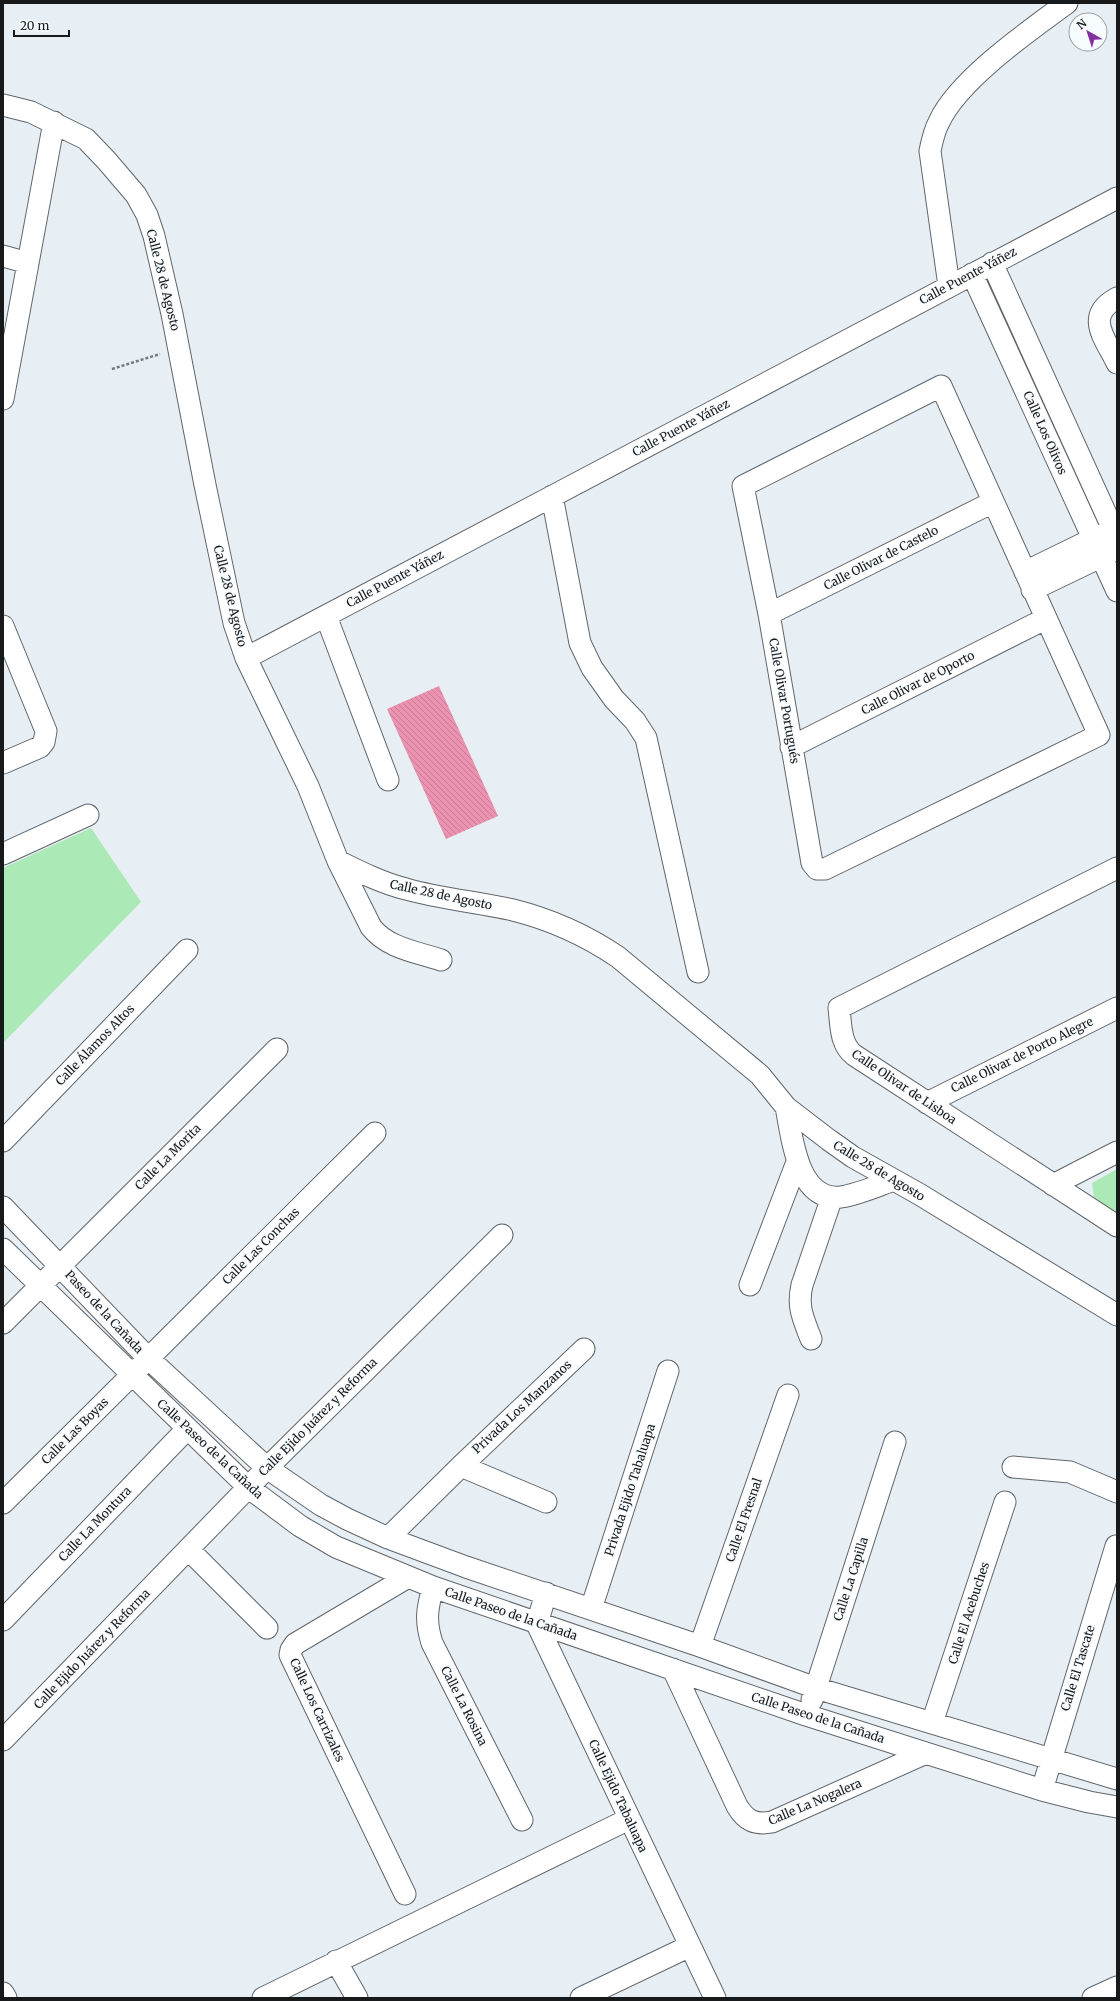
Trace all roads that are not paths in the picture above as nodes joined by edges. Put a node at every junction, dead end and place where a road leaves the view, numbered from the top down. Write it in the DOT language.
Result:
graph roads {
  1 [pos="1067,3"];
  2 [pos="3,105"];
  3 [pos="54,122"];
  4 [pos="1117,198"];
  5 [pos="3,256"];
  6 [pos="28,263"];
  7 [pos="992,263"];
  8 [pos="972,274"];
  9 [pos="950,286"];
  10 [pos="1117,298"];
  11 [pos="1117,363"];
  12 [pos="3,399"];
  13 [pos="552,496"];
  14 [pos="993,502"];
  15 [pos="1115,534"];
  16 [pos="1104,548"];
  17 [pos="1029,581"];
  18 [pos="1117,591"];
  19 [pos="768,614"];
  20 [pos="326,616"];
  21 [pos="1045,619"];
  22 [pos="3,626"];
  23 [pos="246,658"];
  24 [pos="791,747"];
  25 [pos="3,763"];
  26 [pos="388,780"];
  27 [pos="88,815"];
  28 [pos="3,854"];
  29 [pos="338,861"];
  30 [pos="1117,868"];
  31 [pos="187,950"];
  32 [pos="441,960"];
  33 [pos="698,972"];
  34 [pos="1117,1008"];
  35 [pos="277,1049"];
  36 [pos="927,1102"];
  37 [pos="786,1107"];
  38 [pos="375,1134"];
  39 [pos="3,1141"];
  40 [pos="1117,1152"];
  41 [pos="798,1162"];
  42 [pos="894,1180"];
  43 [pos="1053,1185"];
  44 [pos="832,1197"];
  45 [pos="3,1207"];
  46 [pos="1117,1226"];
  47 [pos="502,1235"];
  48 [pos="3,1249"];
  49 [pos="60,1265"];
  50 [pos="750,1285"];
  51 [pos="40,1286"];
  52 [pos="1117,1315"];
  53 [pos="3,1323"];
  54 [pos="810,1338"];
  55 [pos="584,1349"];
  56 [pos="148,1358"];
  57 [pos="668,1371"];
  58 [pos="131,1374"];
  59 [pos="788,1395"];
  60 [pos="187,1429"];
  61 [pos="895,1442"];
  62 [pos="460,1466"];
  63 [pos="1013,1467"];
  64 [pos="267,1468"];
  65 [pos="249,1488"];
  66 [pos="1117,1492"];
  67 [pos="546,1502"];
  68 [pos="1006,1502"];
  69 [pos="3,1503"];
  70 [pos="388,1538"];
  71 [pos="1116,1546"];
  72 [pos="189,1550"];
  73 [pos="408,1577"];
  74 [pos="432,1587"];
  75 [pos="546,1593"];
  76 [pos="591,1609"];
  77 [pos="3,1620"];
  78 [pos="537,1624"];
  79 [pos="267,1628"];
  80 [pos="700,1646"];
  81 [pos="673,1669"];
  82 [pos="816,1688"];
  83 [pos="806,1715"];
  84 [pos="932,1723"];
  85 [pos="3,1740"];
  86 [pos="926,1753"];
  87 [pos="1051,1759"];
  88 [pos="1117,1779"];
  89 [pos="1042,1790"];
  90 [pos="1117,1807"];
  91 [pos="629,1819"];
  92 [pos="522,1820"];
  93 [pos="405,1894"];
  94 [pos="690,1946"];
  95 [pos="336,1961"];
  96 [pos="1117,1987"];
  97 [pos="3,1993"];
  98 [pos="6,1998"];
  99 [pos="263,1998"];
  100 [pos="357,1998"];
  101 [pos="581,1998"];
  102 [pos="714,1998"];
  103 [pos="1093,1998"];
  1 -- 9 [label="street"];
  2 -- 3 [label="street, Calle 28 de Agosto"];
  3 -- 6 [label="street"];
  3 -- 23 [label="street, Calle 28 de Agosto"];
  4 -- 7 [label="street, Calle Puente Yáñez"];
  5 -- 6 [label="street"];
  6 -- 12 [label="street"];
  7 -- 8 [label="street, Calle Puente Yáñez"];
  7 -- 15 [label="street, Calle Los Olivos"];
  8 -- 9 [label="street, Calle Puente Yáñez"];
  8 -- 16 [label="street, Calle Los Olivos"];
  9 -- 13 [label="street, Calle Puente Yáñez"];
  10 -- 11 [label="street"];
  13 -- 20 [label="street, Calle Puente Yáñez"];
  13 -- 33 [label="street"];
  14 -- 17 [label="street, Calle Olivar Portugués"];
  14 -- 19 [label="street, Calle Olivar de Castelo"];
  14 -- 19 [label="street, Calle Olivar Portugués"];
  15 -- 16 [label="street"];
  16 -- 17 [label="street"];
  16 -- 18 [label="street, Calle Los Olivos"];
  17 -- 21 [label="street, Calle Olivar Portugués"];
  19 -- 24 [label="street, Calle Olivar Portugués"];
  20 -- 23 [label="street, Calle Puente Yáñez"];
  20 -- 26 [label="street"];
  21 -- 24 [label="street, Calle Olivar de Oporto"];
  21 -- 24 [label="street, Calle Olivar Portugués"];
  22 -- 25 [label="street"];
  23 -- 29 [label="street, Calle 28 de Agosto"];
  27 -- 28 [label="street"];
  29 -- 32 [label="street"];
  29 -- 37 [label="street, Calle 28 de Agosto"];
  30 -- 36 [label="street, Calle Olivar de Lisboa"];
  31 -- 39 [label="street, Calle Álamos Altos"];
  34 -- 36 [label="street, Calle Olivar de Porto Alegre"];
  35 -- 49 [label="street, Calle La Morita"];
  36 -- 43 [label="street, Calle Olivar de Lisboa"];
  37 -- 41 [label="street"];
  37 -- 42 [label="street, Calle 28 de Agosto"];
  38 -- 56 [label="street, Calle Las Conchas"];
  40 -- 43 [label="street"];
  41 -- 44 [label="street"];
  41 -- 50 [label="street"];
  42 -- 44 [label="street"];
  42 -- 52 [label="street, Calle 28 de Agosto"];
  43 -- 46 [label="street, Calle Olivar de Lisboa"];
  44 -- 54 [label="street"];
  45 -- 49 [label="street"];
  47 -- 64 [label="street, Calle Ejido Juárez y Reforma"];
  48 -- 51 [label="street, Calle Paseo de la Cañada"];
  49 -- 51 [label="street, Calle La Morita"];
  49 -- 56 [label="street, Paseo de la Cañada"];
  51 -- 53 [label="street, Calle La Morita"];
  51 -- 58 [label="street, Calle Paseo de la Cañada"];
  55 -- 62 [label="street, Privada Los Manzanos"];
  56 -- 58 [label="street, Calle Las Boyas"];
  56 -- 64 [label="street, Calle Paseo de la Cañada"];
  57 -- 76 [label="street, Privada Ejido Tabaluapa"];
  58 -- 60 [label="street, Calle Paseo de la Cañada"];
  58 -- 69 [label="street, Calle Las Boyas"];
  59 -- 80 [label="street, Calle El Fresnal"];
  60 -- 65 [label="street, Calle Paseo de la Cañada"];
  60 -- 77 [label="street, Calle La Montura"];
  61 -- 82 [label="street, Calle La Capilla"];
  62 -- 67 [label="street, Privada Los Manzanos"];
  62 -- 70 [label="street, Privada Los Manzanos"];
  63 -- 66 [label="street"];
  64 -- 65 [label="street, Calle Ejido Juárez y Reforma"];
  64 -- 70 [label="street, Calle Paseo de la Cañada"];
  65 -- 72 [label="street, Calle Ejido Juárez y Reforma"];
  65 -- 73 [label="street, Calle Paseo de la Cañada"];
  68 -- 84 [label="street, Calle El Acebuches"];
  70 -- 75 [label="street, Calle Paseo de la Cañada"];
  71 -- 87 [label="street, Calle El Tascate"];
  72 -- 79 [label="street"];
  72 -- 85 [label="street, Calle Ejido Juárez y Reforma"];
  73 -- 74 [label="street, Calle Paseo de la Cañada"];
  73 -- 93 [label="street, Calle Los Carrizales"];
  74 -- 78 [label="street, Calle Paseo de la Cañada"];
  74 -- 92 [label="street, Calle La Rosina"];
  75 -- 76 [label="street, Calle Paseo de la Cañada"];
  75 -- 78 [label="street"];
  76 -- 80 [label="street, Calle Paseo de la Cañada"];
  78 -- 81 [label="street, Calle Paseo de la Cañada"];
  78 -- 91 [label="street, Calle Ejido Tabaluapa"];
  80 -- 82 [label="street, Calle Paseo de la Cañada"];
  81 -- 83 [label="street, Calle Paseo de la Cañada"];
  81 -- 86 [label="street, Calle La Nogalera"];
  82 -- 83 [label="street, Calle La Capilla"];
  82 -- 84 [label="street, Calle Paseo de la Cañada"];
  83 -- 86 [label="street, Calle Paseo de la Cañada"];
  84 -- 87 [label="street, Calle Paseo de la Cañada"];
  86 -- 89 [label="street, Calle Paseo de la Cañada"];
  87 -- 88 [label="street, Calle Paseo de la Cañada"];
  87 -- 89 [label="street, Calle El Tascate"];
  89 -- 90 [label="street, Calle Paseo de la Cañada"];
  91 -- 94 [label="street, Calle Ejido Tabaluapa"];
  91 -- 95 [label="street"];
  94 -- 101 [label="street"];
  94 -- 102 [label="street, Calle Ejido Tabaluapa"];
  95 -- 99 [label="street"];
  95 -- 100 [label="street"];
  96 -- 103 [label="street"];
  97 -- 98 [label="street"];
}
